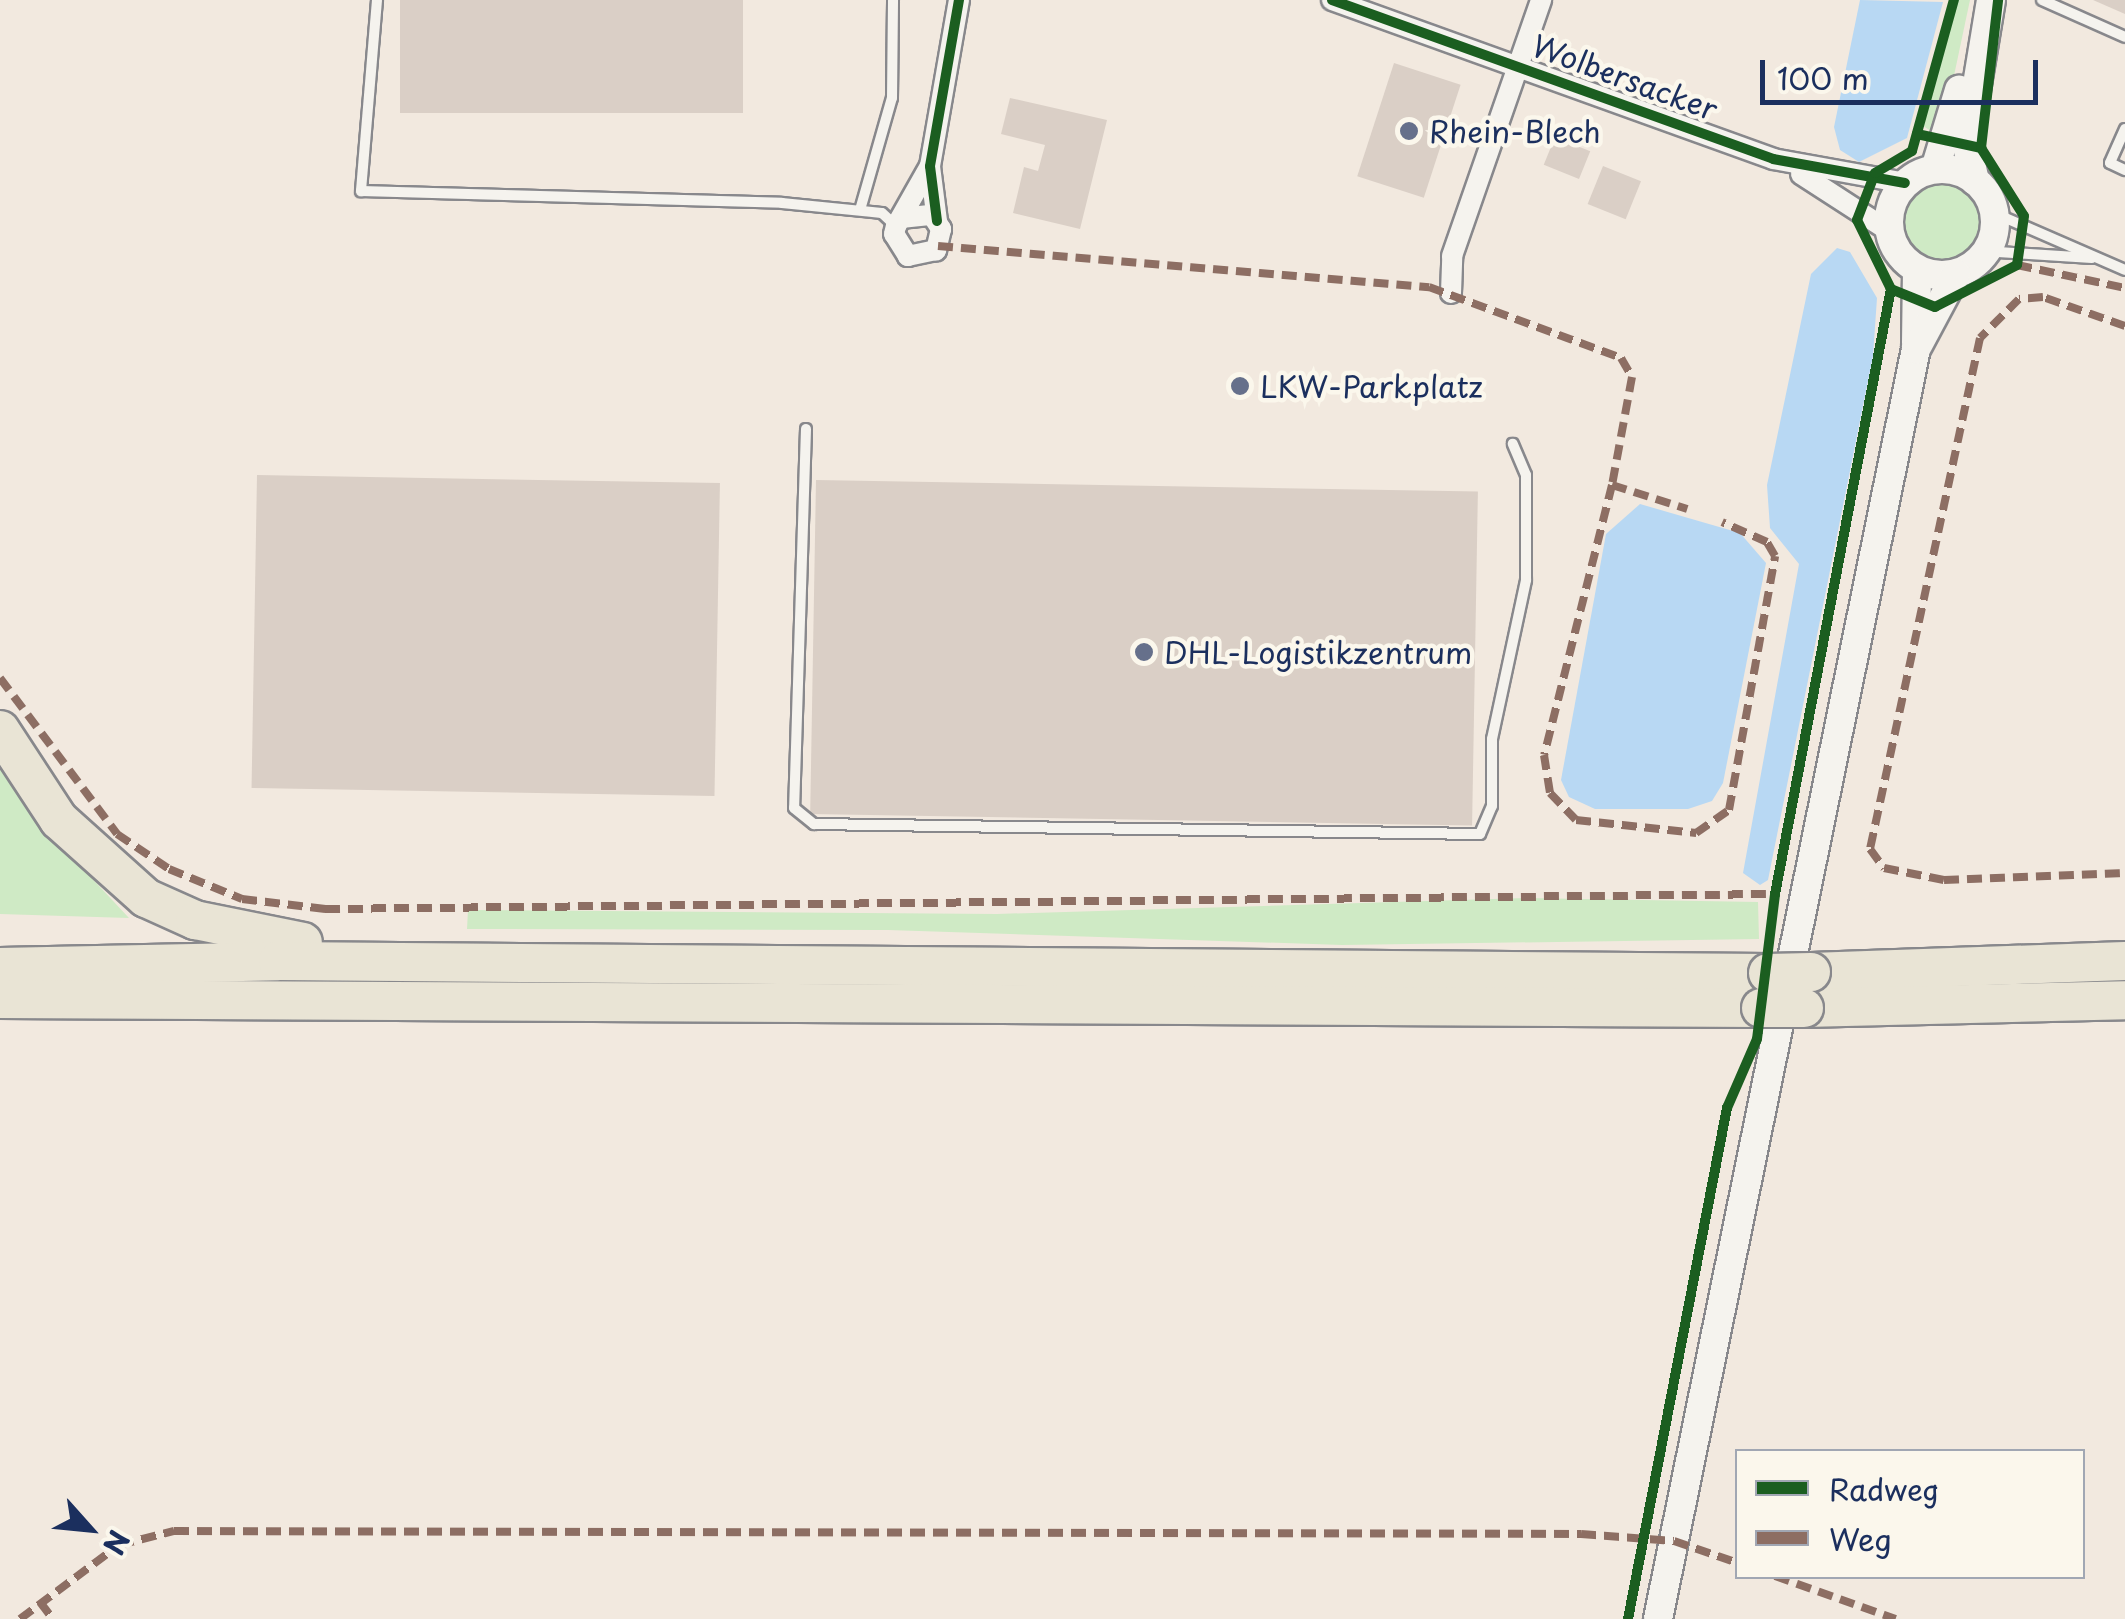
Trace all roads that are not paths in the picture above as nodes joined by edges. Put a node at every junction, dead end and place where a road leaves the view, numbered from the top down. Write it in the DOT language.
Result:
graph roads {
  1 [pos="377,0"];
  2 [pos="893,0"];
  3 [pos="959,0"];
  4 [pos="1332,0"];
  5 [pos="1541,0"];
  6 [pos="1976,0"];
  7 [pos="1990,0"];
  8 [pos="2042,0"];
  9 [pos="2125,37"];
  10 [pos="1519,66"];
  11 [pos="2125,129"];
  12 [pos="1773,159"];
  13 [pos="930,166"];
  14 [pos="1934,169"];
  15 [pos="2125,170"];
  16 [pos="1975,181"];
  17 [pos="1905,184"];
  18 [pos="860,210"];
  19 [pos="1994,212"];
  20 [pos="937,221"];
  21 [pos="898,222"];
  22 [pos="1889,231"];
  23 [pos="2092,258"];
  24 [pos="1965,269"];
  25 [pos="1917,270"];
  26 [pos="2125,270"];
  27 [pos="1451,293"];
  28 [pos="1916,349"];
  29 [pos="806,429"];
  30 [pos="1513,444"];
  31 [pos="0,730"];
  32 [pos="2125,961"];
  33 [pos="864,965"];
  34 [pos="0,967"];
  35 [pos="1807,990"];
  36 [pos="1765,991"];
  37 [pos="0,999"];
  38 [pos="2125,1000"];
  39 [pos="1658,1619"];
  1 -- 18 [label="lane"];
  2 -- 18 [label="lane"];
  3 -- 13 [label="street"];
  4 -- 10 [label="street, Wolbersacker"];
  5 -- 10 [label="street"];
  6 -- 14 [label="main road"];
  7 -- 16 [label="main road"];
  8 -- 9 [label="lane"];
  10 -- 12 [label="street, Wolbersacker"];
  10 -- 27 [label="street"];
  11 -- 15 [label="lane"];
  12 -- 17 [label="street, Wolbersacker"];
  12 -- 22 [label="street, Wolbersacker"];
  13 -- 20 [label="street"];
  13 -- 21 [label="street"];
  14 -- 16 [label="main road"];
  14 -- 17 [label="main road"];
  16 -- 19 [label="main road"];
  17 -- 22 [label="main road"];
  18 -- 21 [label="lane"];
  19 -- 23 [label="lane"];
  19 -- 24 [label="main road"];
  20 -- 21 [label="street"];
  20 -- 21 [label="street"];
  22 -- 25 [label="main road"];
  23 -- 24 [label="lane"];
  23 -- 26 [label="lane"];
  24 -- 25 [label="main road"];
  24 -- 28 [label="main road"];
  25 -- 28 [label="main road"];
  28 -- 39 [label="main road"];
  29 -- 30 [label="lane"];
  31 -- 33 [label="highway"];
  32 -- 35 [label="highway"];
  33 -- 34 [label="highway"];
  33 -- 36 [label="highway"];
  35 -- 36 [label="highway, bridge"];
  35 -- 38 [label="highway"];
  36 -- 37 [label="highway"];
}
